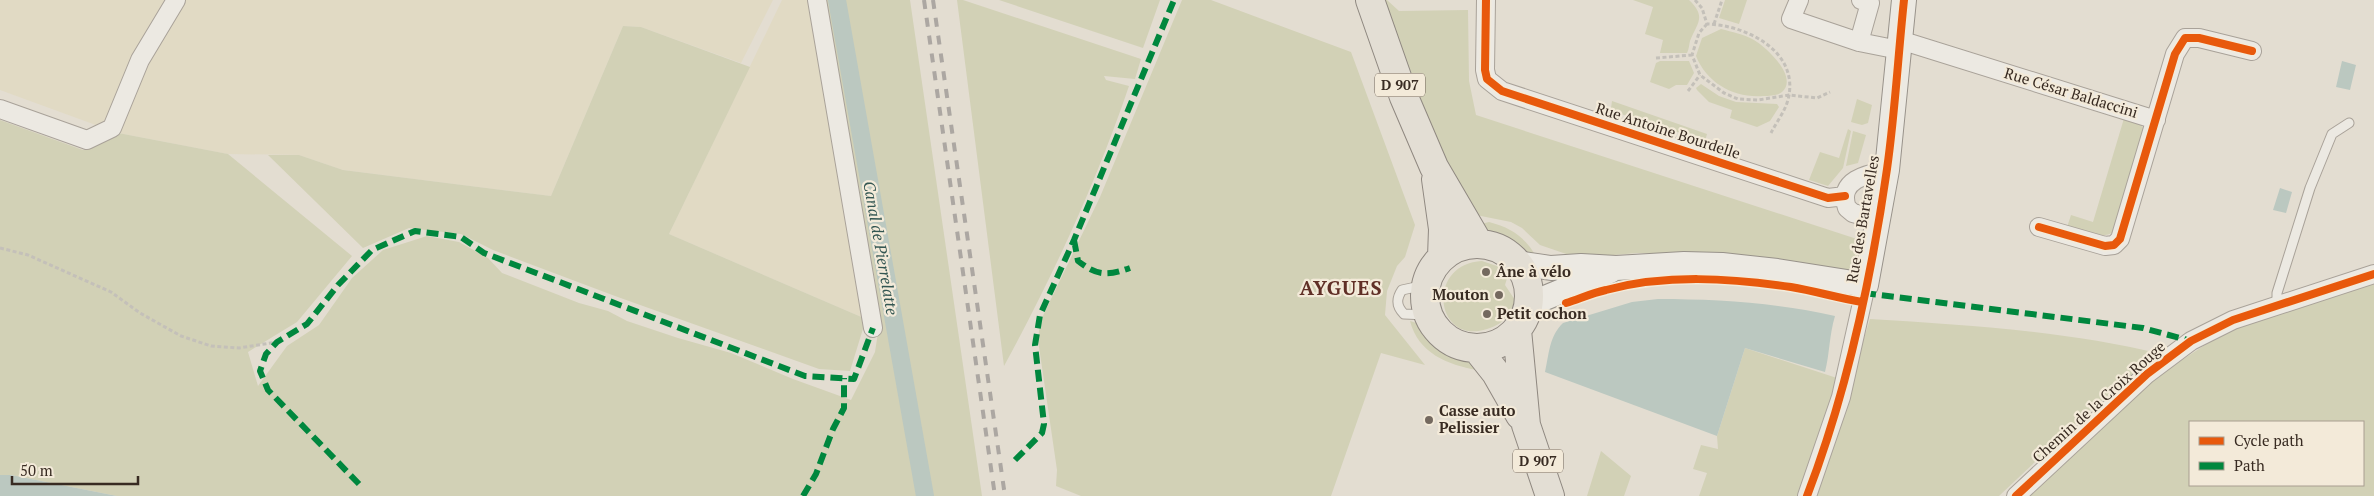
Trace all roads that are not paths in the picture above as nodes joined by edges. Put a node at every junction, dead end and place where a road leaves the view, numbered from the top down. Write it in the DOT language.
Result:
graph roads {
  1 [pos="176,0"];
  2 [pos="817,0"];
  3 [pos="1370,0"];
  4 [pos="1486,0"];
  5 [pos="1799,0"];
  6 [pos="1861,0"];
  7 [pos="1904,0"];
  8 [pos="1859,42"];
  9 [pos="1900,45"];
  10 [pos="2252,51"];
  11 [pos="0,109"];
  12 [pos="2156,120"];
  13 [pos="2349,123"];
  14 [pos="1434,167"];
  15 [pos="1887,170"];
  16 [pos="1844,196"];
  17 [pos="1879,220"];
  18 [pos="2039,227"];
  19 [pos="1479,244"];
  20 [pos="1442,257"];
  21 [pos="1517,263"];
  22 [pos="1616,268"];
  23 [pos="2374,274"];
  24 [pos="1866,285"];
  25 [pos="1528,305"];
  26 [pos="2277,305"];
  27 [pos="872,328"];
  28 [pos="1517,330"];
  29 [pos="1477,349"];
  30 [pos="1526,425"];
  31 [pos="1550,496"];
  32 [pos="1807,496"];
  33 [pos="2016,496"];
  1 -- 11 [label="street"];
  2 -- 27 [label="street"];
  3 -- 14 [label="main road, D 907"];
  4 -- 16 [label="street, Rue Antoine Bourdelle"];
  5 -- 8 [label="street, Rue César Baldaccini"];
  6 -- 8 [label="street"];
  7 -- 9 [label="street, Rue des Bartavelles"];
  8 -- 9 [label="street, Rue César Baldaccini"];
  9 -- 12 [label="street, Rue César Baldaccini"];
  9 -- 15 [label="street, Rue des Bartavelles"];
  10 -- 12 [label="street"];
  12 -- 18 [label="street, Rue César Baldaccini"];
  13 -- 26 [label="lane"];
  14 -- 19 [label="main road, D 907"];
  14 -- 20 [label="main road, D 907"];
  15 -- 16 [label="street"];
  15 -- 17 [label="street, Rue des Bartavelles"];
  16 -- 17 [label="street"];
  17 -- 24 [label="street, Rue des Bartavelles"];
  19 -- 20 [label="main road"];
  19 -- 21 [label="main road"];
  20 -- 29 [label="main road"];
  21 -- 22 [label="street"];
  21 -- 25 [label="main road"];
  22 -- 24 [label="street"];
  22 -- 25 [label="street"];
  23 -- 26 [label="street, Chemin de la Croix Rouge"];
  24 -- 32 [label="street, Rue des Bartavelles"];
  25 -- 28 [label="main road"];
  26 -- 33 [label="street, Chemin de la Croix Rouge"];
  28 -- 29 [label="main road"];
  28 -- 30 [label="main road, D 907"];
  29 -- 30 [label="main road, D 907"];
  30 -- 31 [label="main road, D 907"];
}
